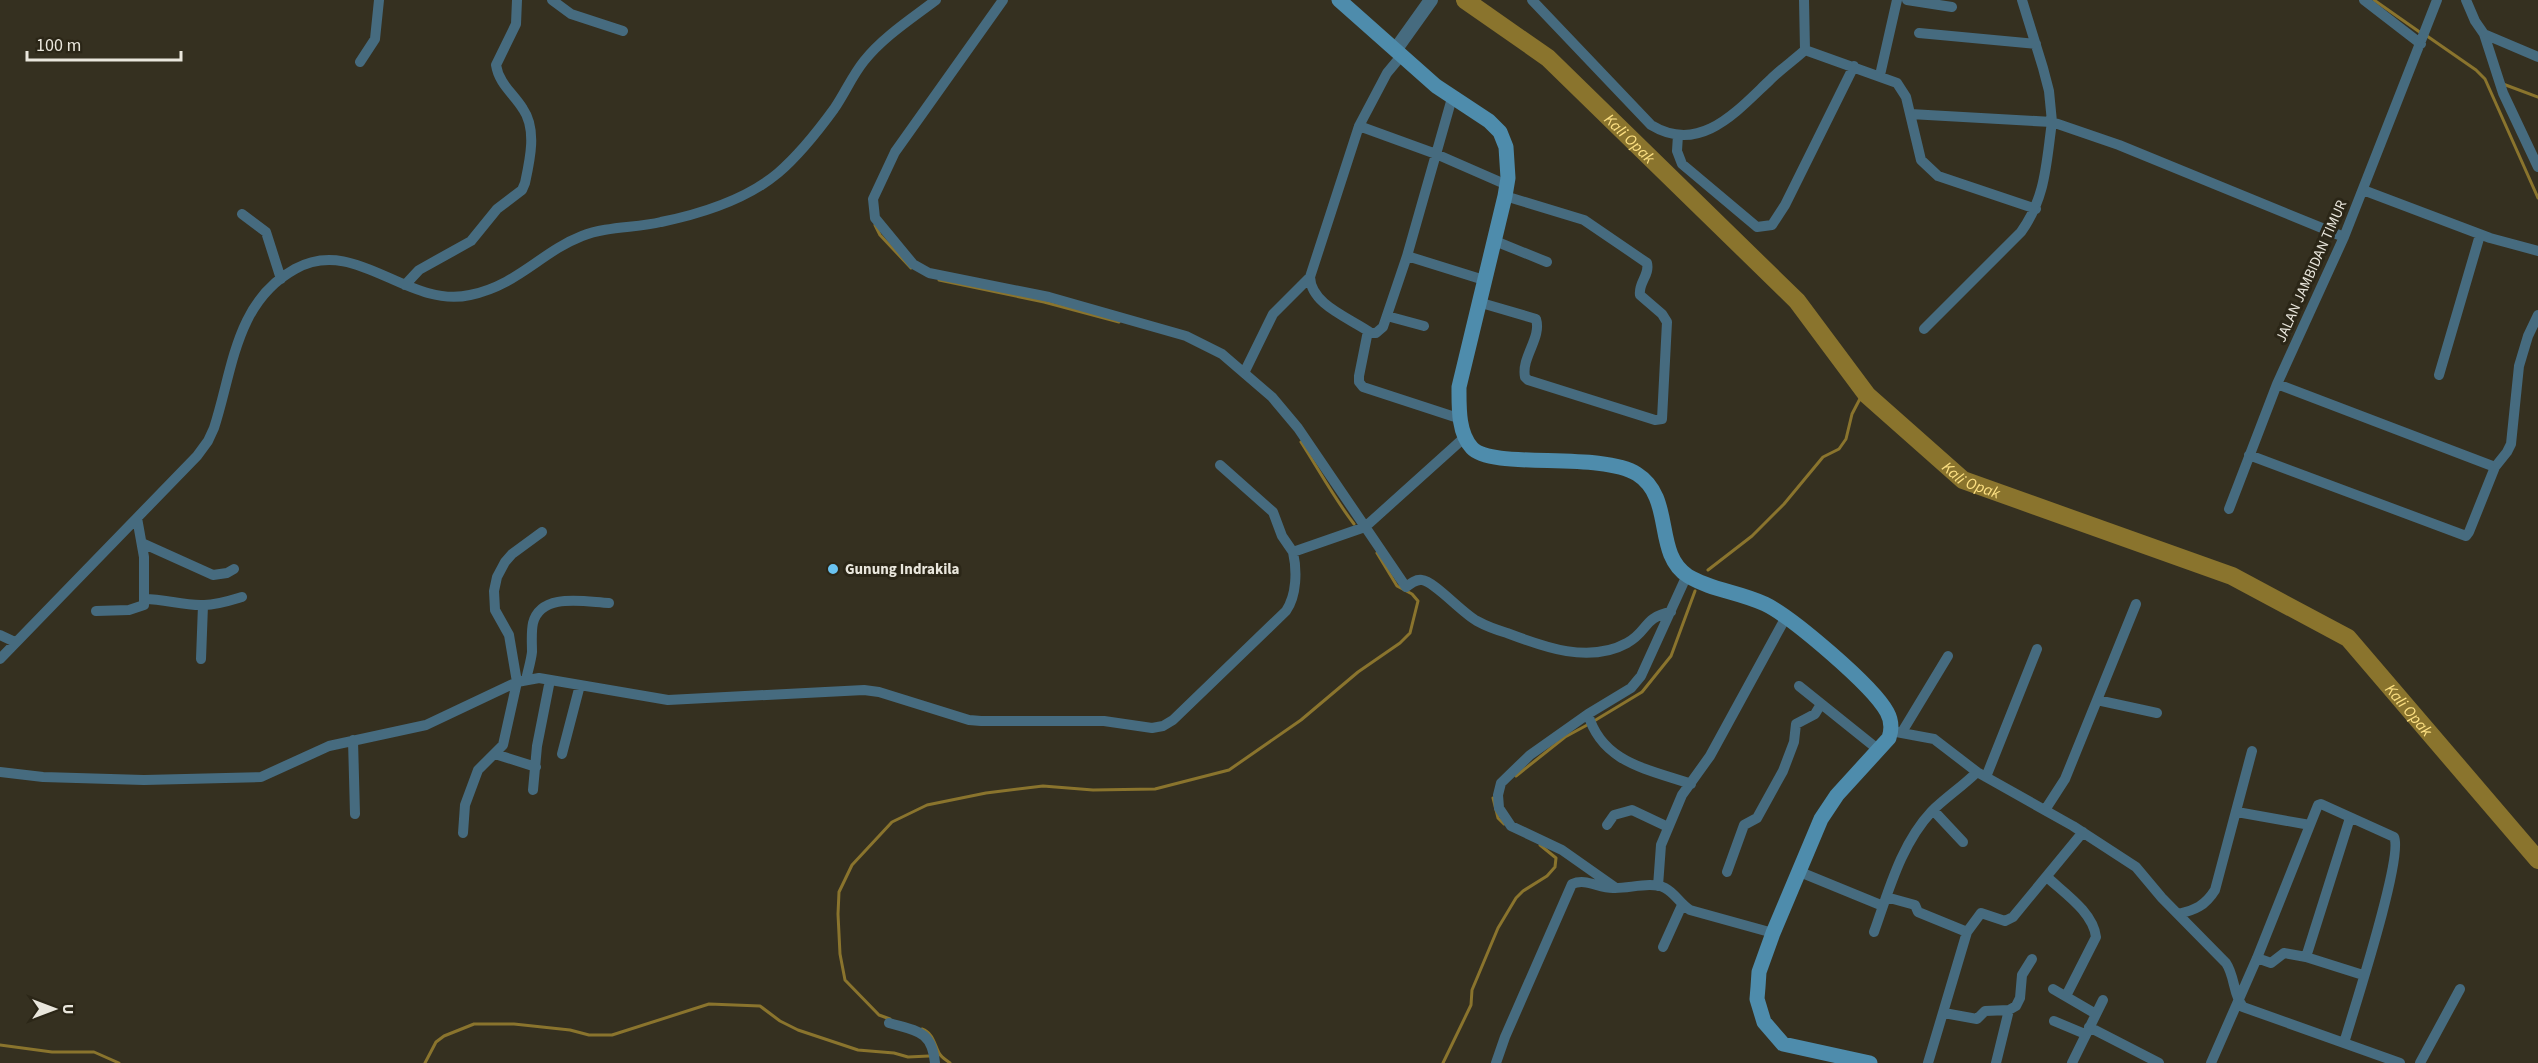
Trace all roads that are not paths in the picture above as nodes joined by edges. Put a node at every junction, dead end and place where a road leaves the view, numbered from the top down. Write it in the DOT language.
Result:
graph roads {
  1 [pos="379,0"];
  2 [pos="517,0"];
  3 [pos="552,0"];
  4 [pos="936,0"];
  5 [pos="1003,0"];
  6 [pos="1340,0"];
  7 [pos="1532,0"];
  8 [pos="1804,0"];
  9 [pos="1897,0"];
  10 [pos="1907,0"];
  11 [pos="2022,0"];
  12 [pos="2364,0"];
  13 [pos="2437,0"];
  14 [pos="2466,0"];
  15 [pos="1428,4"];
  16 [pos="1952,7"];
  17 [pos="623,31"];
  18 [pos="1919,33"];
  19 [pos="2484,34"];
  20 [pos="2424,37"];
  21 [pos="2036,44"];
  22 [pos="1805,50"];
  23 [pos="1399,52"];
  24 [pos="2538,57"];
  25 [pos="360,62"];
  26 [pos="1854,66"];
  27 [pos="1880,75"];
  28 [pos="1452,98"];
  29 [pos="1910,114"];
  30 [pos="2052,122"];
  31 [pos="1359,126"];
  32 [pos="1678,135"];
  33 [pos="1436,154"];
  34 [pos="2538,168"];
  35 [pos="2363,190"];
  36 [pos="1506,191"];
  37 [pos="2036,209"];
  38 [pos="242,214"];
  39 [pos="2480,235"];
  40 [pos="2344,237"];
  41 [pos="1495,241"];
  42 [pos="2538,252"];
  43 [pos="1407,256"];
  44 [pos="1547,262"];
  45 [pos="1310,277"];
  46 [pos="281,279"];
  47 [pos="1484,280"];
  48 [pos="405,285"];
  49 [pos="1478,302"];
  50 [pos="2538,315"];
  51 [pos="1387,316"];
  52 [pos="1424,326"];
  53 [pos="1924,329"];
  54 [pos="1368,331"];
  55 [pos="1244,373"];
  56 [pos="2439,375"];
  57 [pos="2277,384"];
  58 [pos="1461,419"];
  59 [pos="1465,437"];
  60 [pos="2249,455"];
  61 [pos="1220,465"];
  62 [pos="2494,467"];
  63 [pos="2229,509"];
  64 [pos="137,518"];
  65 [pos="1365,527"];
  66 [pos="542,532"];
  67 [pos="142,543"];
  68 [pos="1293,552"];
  69 [pos="234,569"];
  70 [pos="1687,575"];
  71 [pos="242,597"];
  72 [pos="146,599"];
  73 [pos="609,603"];
  74 [pos="2136,604"];
  75 [pos="203,605"];
  76 [pos="96,611"];
  77 [pos="1671,612"];
  78 [pos="1786,617"];
  79 [pos="0,635"];
  80 [pos="15,642"];
  81 [pos="2037,649"];
  82 [pos="1948,656"];
  83 [pos="0,659"];
  84 [pos="201,659"];
  85 [pos="550,680"];
  86 [pos="521,681"];
  87 [pos="580,685"];
  88 [pos="1799,686"];
  89 [pos="2097,700"];
  90 [pos="1821,704"];
  91 [pos="2157,713"];
  92 [pos="1590,720"];
  93 [pos="1897,731"];
  94 [pos="353,740"];
  95 [pos="1880,751"];
  96 [pos="2252,751"];
  97 [pos="495,754"];
  98 [pos="562,754"];
  99 [pos="536,767"];
  100 [pos="0,772"];
  101 [pos="1982,774"];
  102 [pos="1691,784"];
  103 [pos="533,790"];
  104 [pos="1933,810"];
  105 [pos="2045,810"];
  106 [pos="2236,812"];
  107 [pos="355,814"];
  108 [pos="2350,818"];
  109 [pos="1607,825"];
  110 [pos="2310,825"];
  111 [pos="1668,828"];
  112 [pos="2083,832"];
  113 [pos="463,833"];
  114 [pos="1964,842"];
  115 [pos="1727,872"];
  116 [pos="1800,872"];
  117 [pos="2047,877"];
  118 [pos="1658,886"];
  119 [pos="1616,888"];
  120 [pos="1885,902"];
  121 [pos="1682,905"];
  122 [pos="2178,914"];
  123 [pos="1874,932"];
  124 [pos="1967,932"];
  125 [pos="1773,933"];
  126 [pos="1663,946"];
  127 [pos="2306,957"];
  128 [pos="2257,958"];
  129 [pos="2032,959"];
  130 [pos="2363,975"];
  131 [pos="2460,988"];
  132 [pos="2053,989"];
  133 [pos="2066,996"];
  134 [pos="2103,1000"];
  135 [pos="2239,1002"];
  136 [pos="2009,1010"];
  137 [pos="1944,1013"];
  138 [pos="2096,1014"];
  139 [pos="2054,1021"];
  140 [pos="889,1023"];
  141 [pos="2087,1030"];
  142 [pos="2344,1042"];
  143 [pos="935,1063"];
  144 [pos="1496,1063"];
  145 [pos="1870,1063"];
  146 [pos="1928,1063"];
  147 [pos="1996,1063"];
  148 [pos="2072,1063"];
  149 [pos="2159,1063"];
  150 [pos="2211,1063"];
  151 [pos="2400,1063"];
  152 [pos="2420,1063"];
  1 -- 25 [label="street"];
  2 -- 48 [label="street"];
  3 -- 17 [label="street"];
  4 -- 48 [label="street"];
  5 -- 55 [label="street"];
  6 -- 23 [label="main road"];
  7 -- 32 [label="street"];
  8 -- 22 [label="street"];
  9 -- 27 [label="street"];
  10 -- 16 [label="street"];
  11 -- 21 [label="street"];
  12 -- 20 [label="street"];
  13 -- 20 [label="street, JALAN JAMBIDAN TIMUR"];
  14 -- 19 [label="street"];
  15 -- 23 [label="street"];
  18 -- 21 [label="street"];
  19 -- 24 [label="street"];
  19 -- 34 [label="street"];
  20 -- 35 [label="street, JALAN JAMBIDAN TIMUR"];
  21 -- 30 [label="street"];
  22 -- 26 [label="street"];
  22 -- 32 [label="street"];
  23 -- 28 [label="main road"];
  23 -- 31 [label="street"];
  26 -- 27 [label="street"];
  26 -- 32 [label="street"];
  27 -- 29 [label="street"];
  28 -- 33 [label="street"];
  28 -- 36 [label="main road"];
  29 -- 30 [label="street"];
  29 -- 37 [label="street"];
  30 -- 37 [label="street"];
  30 -- 40 [label="street"];
  31 -- 33 [label="street"];
  31 -- 45 [label="street"];
  33 -- 36 [label="street"];
  33 -- 43 [label="street"];
  35 -- 39 [label="street"];
  35 -- 40 [label="street, JALAN JAMBIDAN TIMUR"];
  36 -- 41 [label="main road"];
  36 -- 49 [label="street"];
  37 -- 53 [label="street"];
  38 -- 46 [label="street"];
  39 -- 42 [label="street"];
  39 -- 56 [label="street"];
  40 -- 57 [label="street, JALAN JAMBIDAN TIMUR"];
  41 -- 44 [label="street"];
  41 -- 47 [label="main road"];
  43 -- 47 [label="street"];
  43 -- 51 [label="street"];
  45 -- 54 [label="street"];
  45 -- 55 [label="street"];
  46 -- 48 [label="street"];
  46 -- 64 [label="street"];
  47 -- 49 [label="main road"];
  49 -- 58 [label="main road"];
  50 -- 62 [label="street"];
  51 -- 52 [label="street"];
  51 -- 54 [label="street"];
  54 -- 58 [label="street"];
  55 -- 65 [label="street"];
  57 -- 60 [label="street, JALAN JAMBIDAN TIMUR"];
  57 -- 62 [label="street"];
  58 -- 59 [label="main road"];
  59 -- 65 [label="street"];
  59 -- 70 [label="main road"];
  60 -- 62 [label="street"];
  60 -- 63 [label="street, JALAN JAMBIDAN TIMUR"];
  61 -- 68 [label="street"];
  64 -- 67 [label="street"];
  64 -- 80 [label="street"];
  65 -- 68 [label="street"];
  65 -- 77 [label="street"];
  66 -- 86 [label="street"];
  67 -- 69 [label="street"];
  67 -- 72 [label="street"];
  68 -- 87 [label="street"];
  70 -- 77 [label="street"];
  70 -- 78 [label="main road"];
  71 -- 75 [label="street"];
  72 -- 75 [label="street"];
  72 -- 76 [label="street"];
  73 -- 86 [label="street"];
  74 -- 89 [label="street"];
  75 -- 84 [label="street"];
  77 -- 92 [label="street"];
  78 -- 93 [label="main road"];
  78 -- 102 [label="street"];
  79 -- 80 [label="street"];
  80 -- 83 [label="street"];
  81 -- 101 [label="street"];
  82 -- 93 [label="street"];
  85 -- 86 [label="street"];
  85 -- 87 [label="street"];
  85 -- 99 [label="street"];
  86 -- 94 [label="street"];
  86 -- 97 [label="street"];
  87 -- 98 [label="street"];
  88 -- 90 [label="street"];
  89 -- 91 [label="street"];
  89 -- 105 [label="street"];
  90 -- 95 [label="street"];
  90 -- 115 [label="street"];
  92 -- 102 [label="street"];
  92 -- 119 [label="street"];
  93 -- 95 [label="main road"];
  93 -- 101 [label="street"];
  94 -- 100 [label="street"];
  94 -- 107 [label="street"];
  95 -- 116 [label="main road"];
  96 -- 106 [label="street"];
  97 -- 99 [label="street"];
  97 -- 113 [label="street"];
  99 -- 103 [label="street"];
  101 -- 104 [label="street"];
  101 -- 105 [label="street"];
  102 -- 111 [label="street"];
  104 -- 114 [label="street"];
  104 -- 120 [label="street"];
  105 -- 112 [label="street"];
  106 -- 110 [label="street"];
  106 -- 122 [label="street"];
  108 -- 110 [label="street"];
  108 -- 127 [label="street"];
  108 -- 130 [label="street"];
  109 -- 111 [label="street"];
  110 -- 128 [label="street"];
  111 -- 118 [label="street"];
  112 -- 117 [label="street"];
  112 -- 122 [label="street"];
  116 -- 120 [label="street"];
  116 -- 125 [label="main road"];
  117 -- 124 [label="street"];
  117 -- 133 [label="street"];
  118 -- 119 [label="street"];
  118 -- 121 [label="street"];
  119 -- 144 [label="street"];
  120 -- 123 [label="street"];
  120 -- 124 [label="street"];
  121 -- 125 [label="street"];
  121 -- 126 [label="street"];
  122 -- 135 [label="street"];
  124 -- 137 [label="street"];
  125 -- 145 [label="main road"];
  127 -- 128 [label="street"];
  127 -- 130 [label="street"];
  128 -- 135 [label="street"];
  129 -- 136 [label="street"];
  130 -- 142 [label="street"];
  131 -- 152 [label="street"];
  132 -- 133 [label="street"];
  133 -- 138 [label="street"];
  134 -- 138 [label="street"];
  135 -- 142 [label="street"];
  135 -- 150 [label="street"];
  136 -- 137 [label="street"];
  136 -- 147 [label="street"];
  137 -- 146 [label="street"];
  138 -- 141 [label="street"];
  139 -- 141 [label="street"];
  140 -- 143 [label="street"];
  141 -- 148 [label="street"];
  141 -- 149 [label="street"];
  142 -- 151 [label="street"];
}
